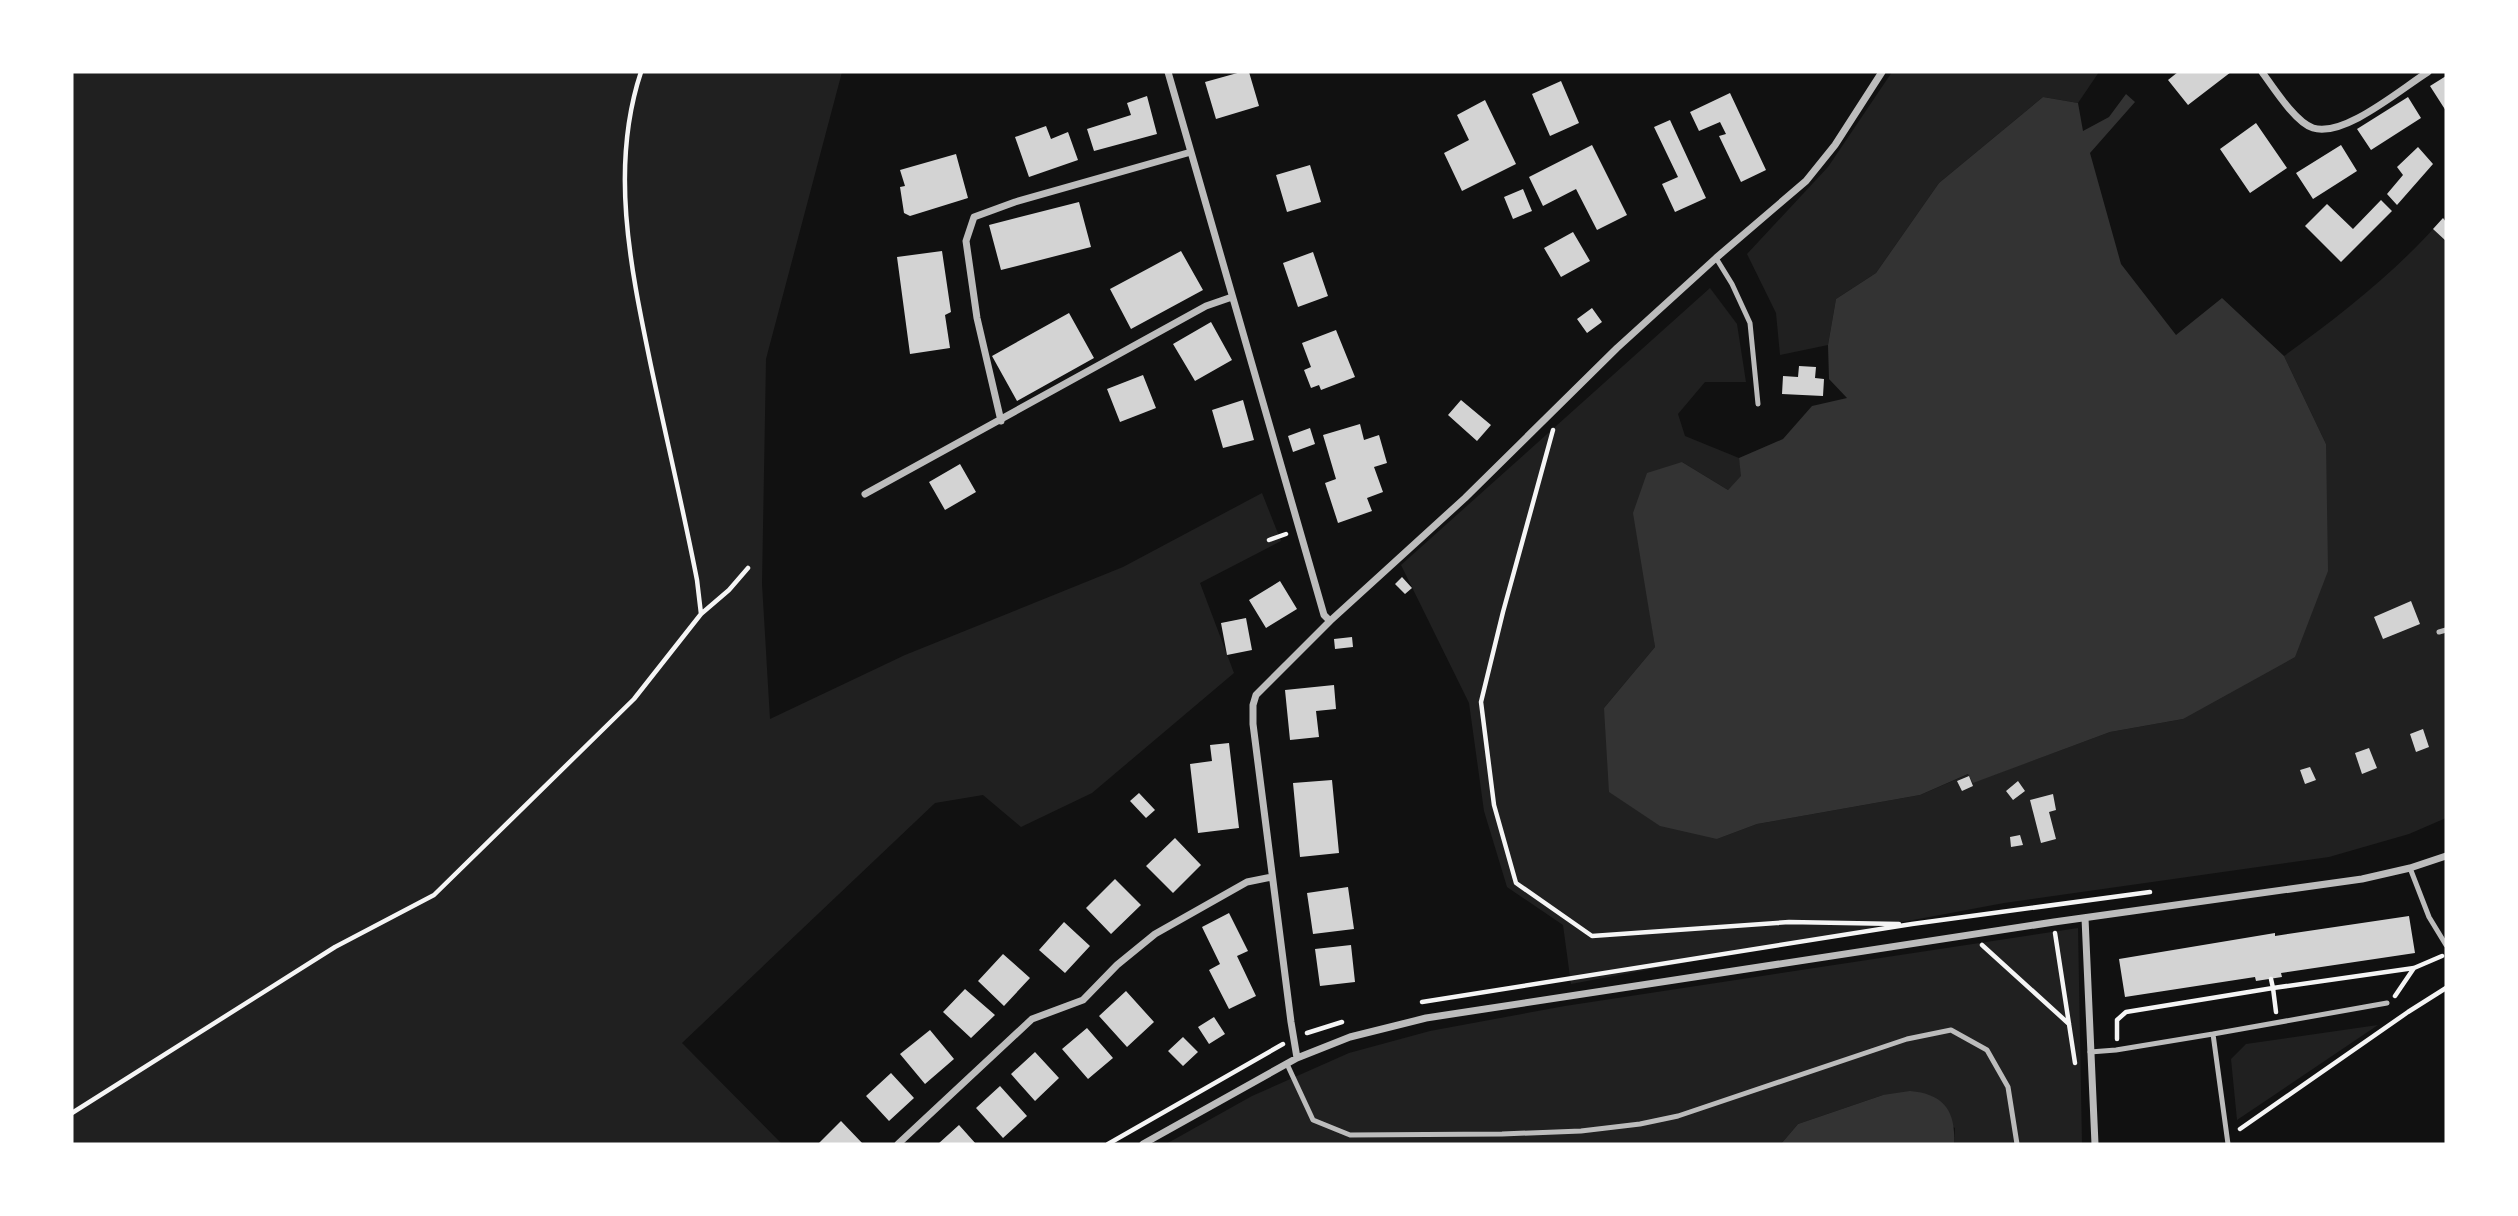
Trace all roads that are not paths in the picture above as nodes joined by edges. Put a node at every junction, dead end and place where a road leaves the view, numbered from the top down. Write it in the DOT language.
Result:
graph roads {
  1 [pos="1168,72"];
  2 [pos="1882,72"];
  3 [pos="2262,72"];
  4 [pos="2428,72"];
  5 [pos="1191,152"];
  6 [pos="1716,258"];
  7 [pos="1232,297"];
  8 [pos="1758,404"];
  9 [pos="1000,421"];
  10 [pos="866,494"];
  11 [pos="1330,621"];
  12 [pos="2446,856"];
  13 [pos="2410,868"];
  14 [pos="1272,877"];
  15 [pos="2085,918"];
  16 [pos="2446,945"];
  17 [pos="2388,1003"];
  18 [pos="2213,1034"];
  19 [pos="2090,1052"];
  20 [pos="1297,1058"];
  21 [pos="1287,1064"];
  22 [pos="2228,1141"];
  23 [pos="898,1144"];
  24 [pos="1143,1144"];
  25 [pos="2017,1144"];
  26 [pos="2095,1144"];
  1 -- 5 [label="street"];
  2 -- 6 [label="street"];
  3 -- 4 [label="street"];
  5 -- 7 [label="street"];
  5 -- 9 [label="street"];
  6 -- 8 [label="lane"];
  6 -- 11 [label="street"];
  7 -- 9 [label="street"];
  7 -- 11 [label="street"];
  9 -- 10 [label="street"];
  11 -- 14 [label="street"];
  12 -- 13 [label="street"];
  13 -- 15 [label="street"];
  13 -- 16 [label="lane"];
  14 -- 20 [label="street"];
  14 -- 23 [label="street"];
  15 -- 19 [label="street"];
  15 -- 20 [label="street"];
  17 -- 18 [label="lane"];
  18 -- 19 [label="lane"];
  18 -- 22 [label="lane"];
  19 -- 26 [label="street"];
  20 -- 21 [label="street"];
  21 -- 24 [label="street"];
  21 -- 25 [label="lane"];
}
